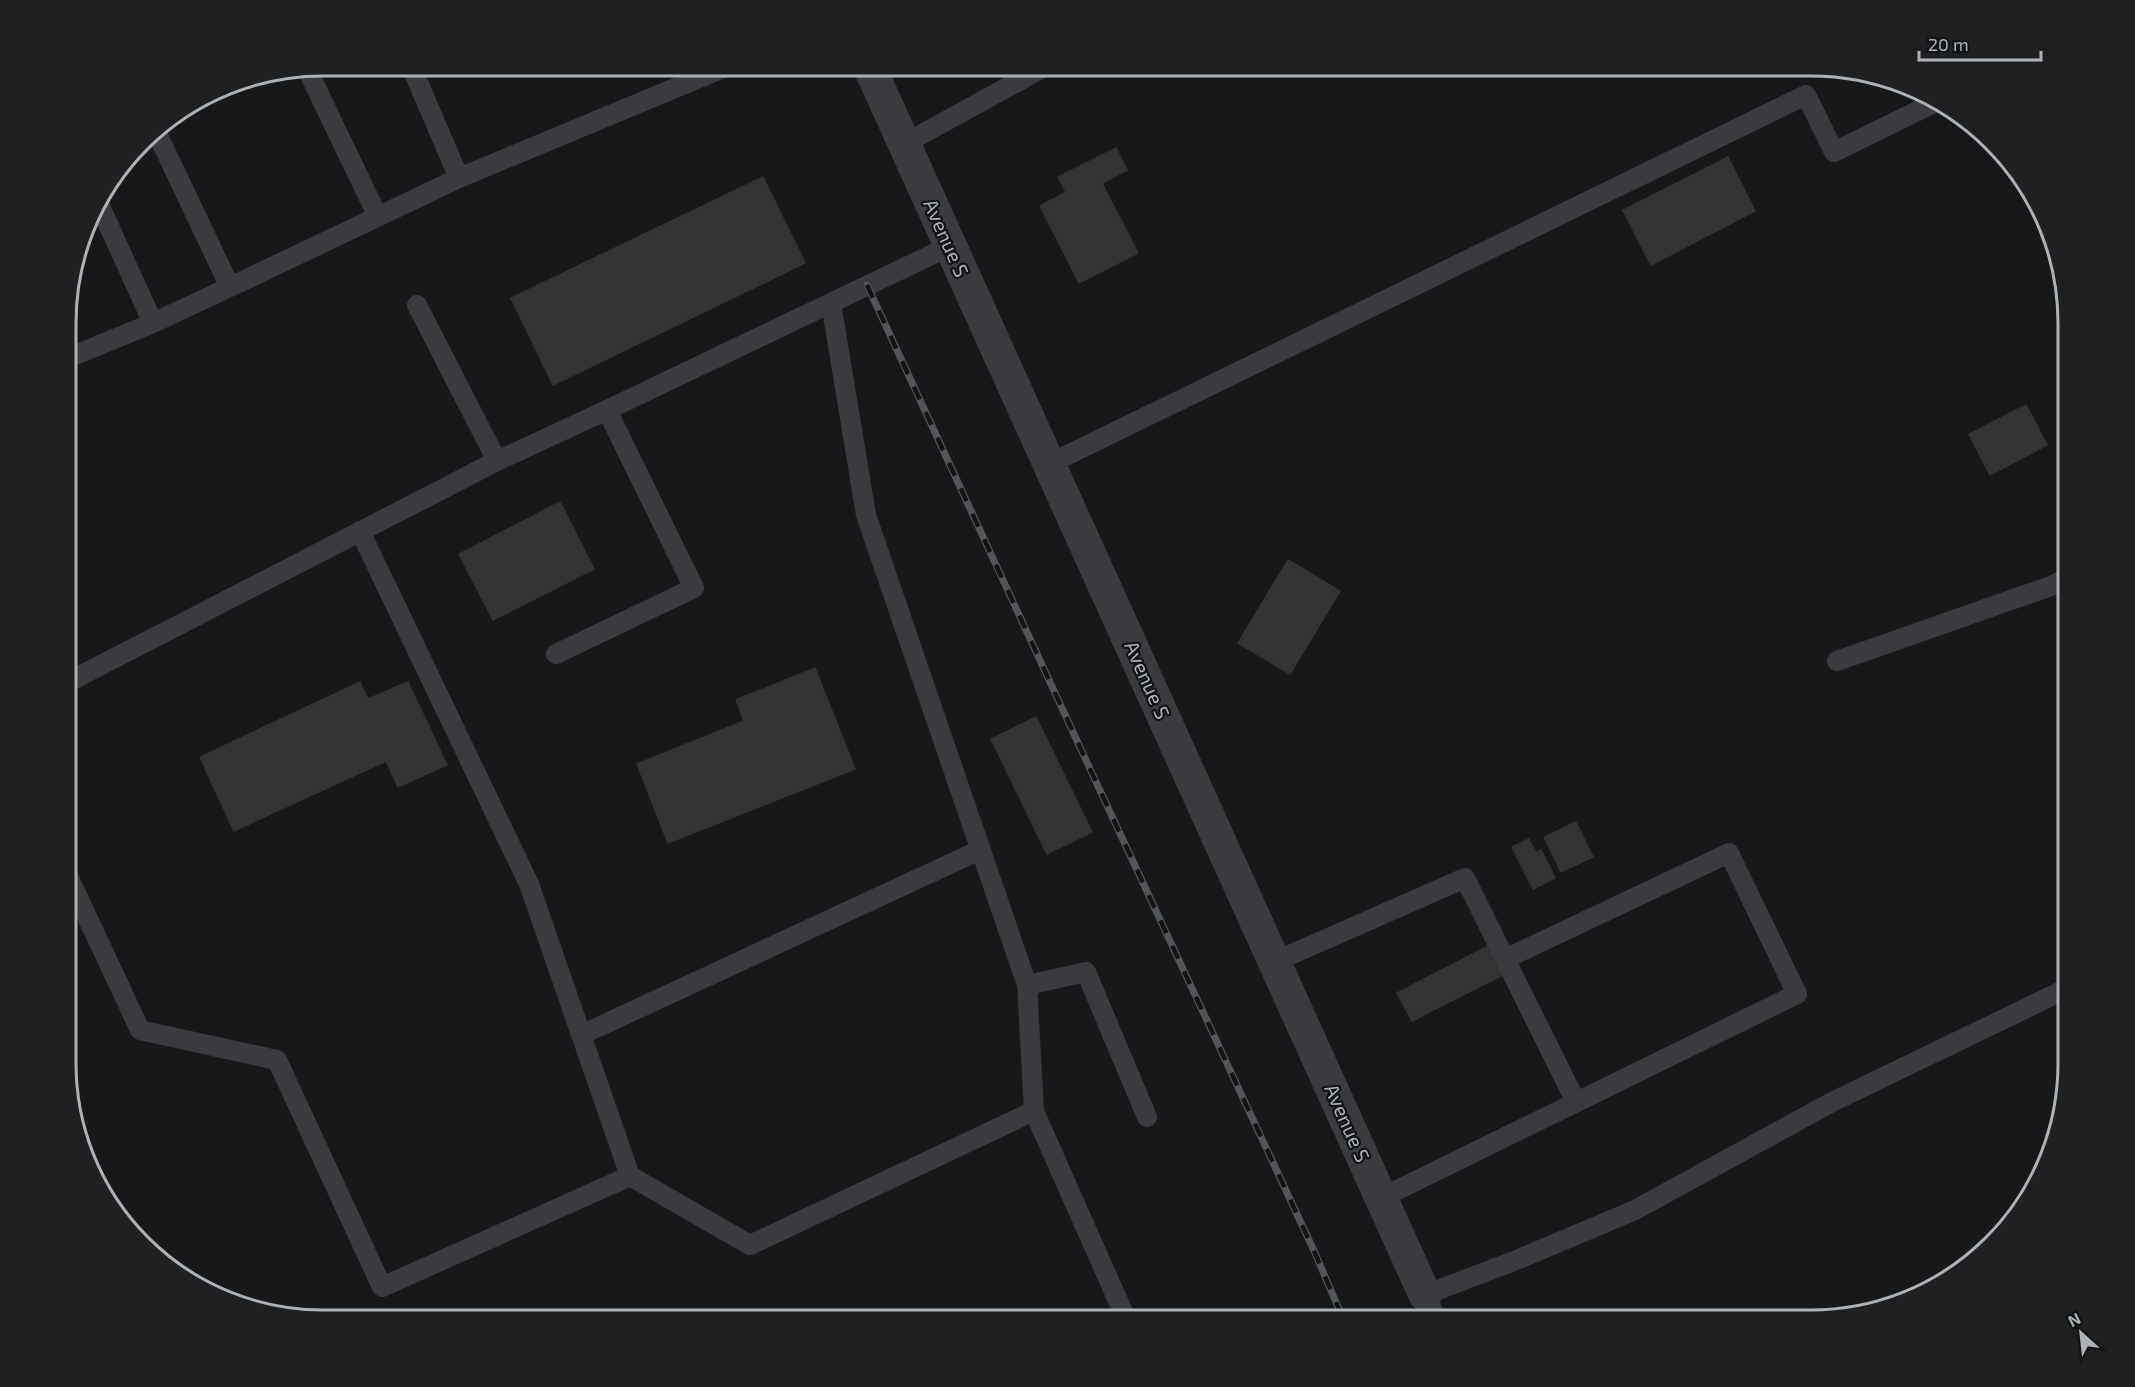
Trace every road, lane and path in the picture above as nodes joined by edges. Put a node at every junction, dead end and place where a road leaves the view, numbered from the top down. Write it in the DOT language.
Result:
graph roads {
  1 [pos="415,76"];
  2 [pos="704,76"];
  3 [pos="873,76"];
  4 [pos="1028,76"];
  5 [pos="311,77"];
  6 [pos="1928,106"];
  7 [pos="160,139"];
  8 [pos="904,144"];
  9 [pos="459,178"];
  10 [pos="103,213"];
  11 [pos="378,217"];
  12 [pos="950,246"];
  13 [pos="230,287"];
  14 [pos="831,303"];
  15 [pos="417,304"];
  16 [pos="153,323"];
  17 [pos="76,355"];
  18 [pos="607,410"];
  19 [pos="497,461"];
  20 [pos="1049,464"];
  21 [pos="360,531"];
  22 [pos="2058,582"];
  23 [pos="556,654"];
  24 [pos="1837,661"];
  25 [pos="76,678"];
  26 [pos="980,850"];
  27 [pos="76,893"];
  28 [pos="1505,959"];
  29 [pos="1274,962"];
  30 [pos="1027,985"];
  31 [pos="2058,993"];
  32 [pos="581,1035"];
  33 [pos="1576,1102"];
  34 [pos="1034,1111"];
  35 [pos="1147,1117"];
  36 [pos="630,1176"];
  37 [pos="1381,1198"];
  38 [pos="1431,1308"];
  39 [pos="1122,1310"];
  1 -- 9 [label="lane"];
  2 -- 9 [label="lane"];
  3 -- 8 [label="street, Avenue S"];
  4 -- 8 [label="lane"];
  5 -- 11 [label="lane"];
  6 -- 20 [label="lane"];
  7 -- 13 [label="lane"];
  8 -- 12 [label="street, Avenue S"];
  9 -- 11 [label="lane"];
  10 -- 16 [label="lane"];
  11 -- 13 [label="lane"];
  12 -- 14 [label="lane"];
  12 -- 20 [label="street, Avenue S"];
  13 -- 16 [label="lane"];
  14 -- 18 [label="lane"];
  14 -- 26 [label="lane"];
  15 -- 19 [label="lane"];
  16 -- 17 [label="lane"];
  18 -- 19 [label="lane"];
  18 -- 23 [label="lane"];
  19 -- 21 [label="lane"];
  20 -- 29 [label="street, Avenue S"];
  21 -- 25 [label="lane"];
  21 -- 32 [label="lane"];
  22 -- 24 [label="lane"];
  26 -- 30 [label="lane"];
  26 -- 32 [label="lane"];
  27 -- 36 [label="lane"];
  28 -- 29 [label="lane"];
  28 -- 33 [label="lane"];
  28 -- 33 [label="lane"];
  29 -- 37 [label="street, Avenue S"];
  30 -- 34 [label="lane"];
  30 -- 35 [label="lane"];
  31 -- 38 [label="lane"];
  32 -- 36 [label="lane"];
  33 -- 37 [label="lane"];
  34 -- 36 [label="lane"];
  34 -- 39 [label="lane"];
  37 -- 38 [label="street, Avenue S"];
}
